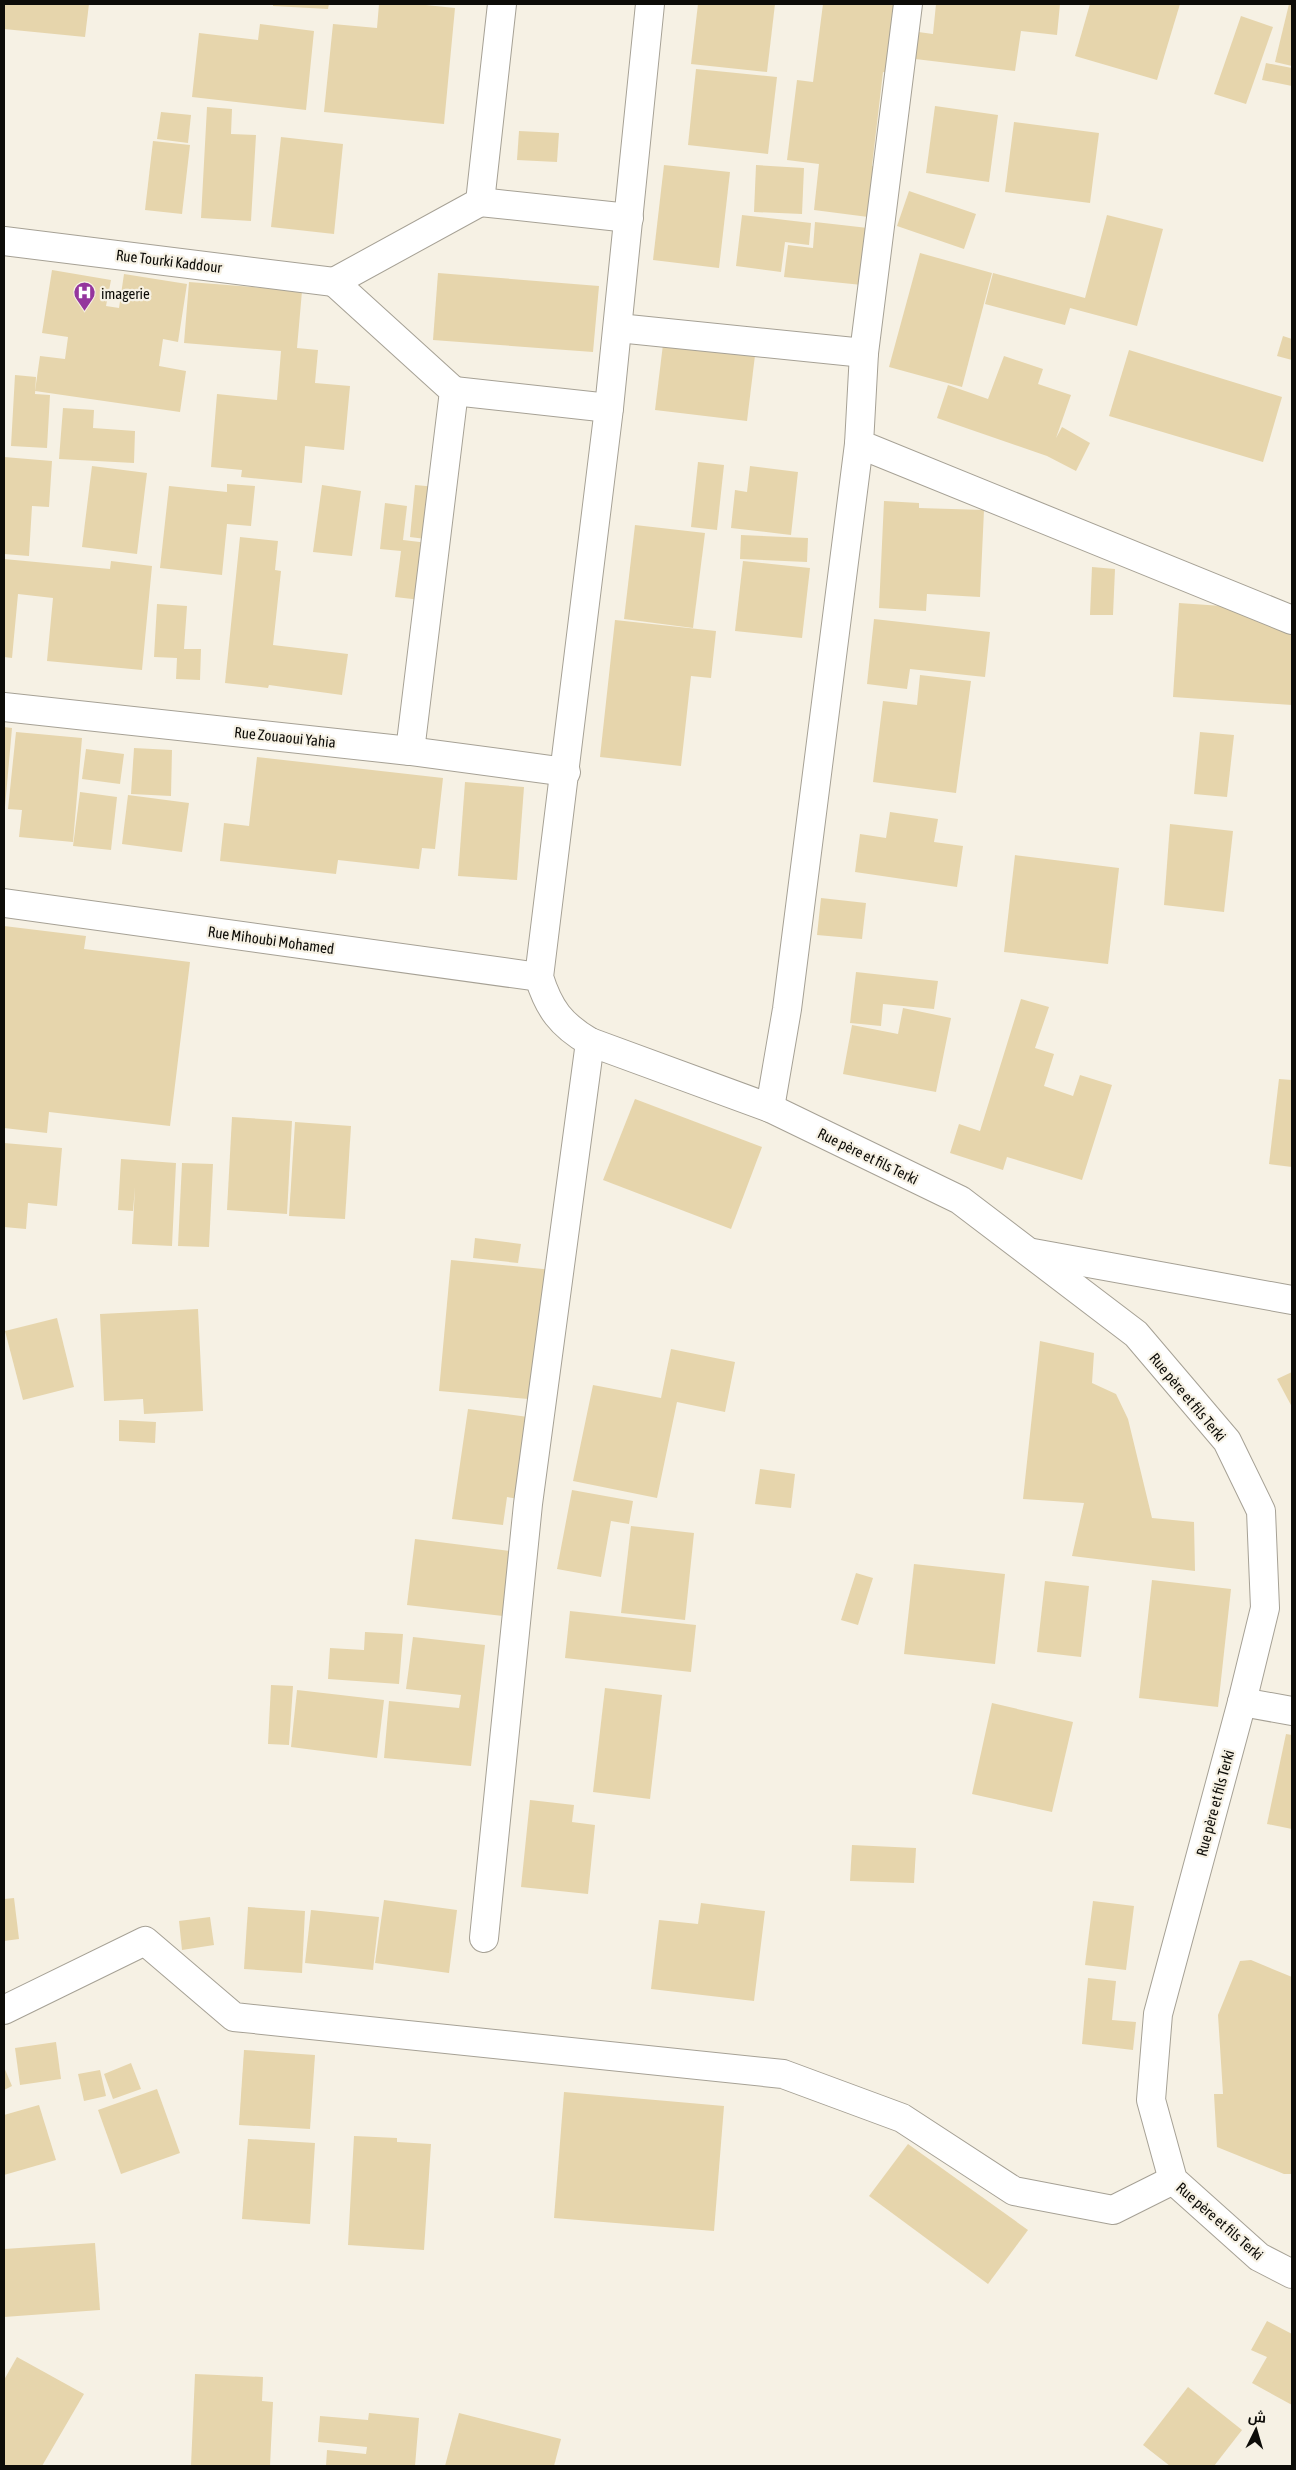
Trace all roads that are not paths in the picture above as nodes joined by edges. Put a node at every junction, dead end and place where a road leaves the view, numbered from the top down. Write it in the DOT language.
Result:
graph roads {
  1 [pos="502,4"];
  2 [pos="650,4"];
  3 [pos="908,4"];
  4 [pos="480,202"];
  5 [pos="629,218"];
  6 [pos="4,241"];
  7 [pos="334,282"];
  8 [pos="618,328"];
  9 [pos="864,353"];
  10 [pos="454,391"];
  11 [pos="610,408"];
  12 [pos="859,444"];
  13 [pos="1292,620"];
  14 [pos="4,707"];
  15 [pos="410,750"];
  16 [pos="566,772"];
  17 [pos="4,903"];
  18 [pos="539,977"];
  19 [pos="590,1042"];
  20 [pos="770,1108"];
  21 [pos="1028,1252"];
  22 [pos="1292,1300"];
  23 [pos="1242,1702"];
  24 [pos="1292,1711"];
  25 [pos="484,1938"];
  26 [pos="4,2010"];
  27 [pos="1173,2180"];
  28 [pos="1292,2274"];
  1 -- 4 [label="street"];
  2 -- 5 [label="street"];
  3 -- 9 [label="street"];
  4 -- 5 [label="street"];
  4 -- 7 [label="street"];
  5 -- 8 [label="street"];
  6 -- 7 [label="street, Rue Tourki Kaddour"];
  7 -- 10 [label="street"];
  8 -- 9 [label="street"];
  8 -- 11 [label="street"];
  9 -- 12 [label="street"];
  10 -- 11 [label="street"];
  10 -- 15 [label="street"];
  11 -- 16 [label="street"];
  12 -- 13 [label="street"];
  12 -- 20 [label="street"];
  14 -- 15 [label="street, Rue Zouaoui Yahia"];
  15 -- 16 [label="street, Rue Zouaoui Yahia"];
  16 -- 18 [label="street"];
  17 -- 18 [label="street, Rue Mihoubi Mohamed"];
  18 -- 19 [label="street, Rue père et fils Terki"];
  19 -- 20 [label="street, Rue père et fils Terki"];
  19 -- 25 [label="street"];
  20 -- 21 [label="street, Rue père et fils Terki"];
  21 -- 22 [label="street"];
  21 -- 23 [label="street, Rue père et fils Terki"];
  23 -- 24 [label="street"];
  23 -- 27 [label="street, Rue père et fils Terki"];
  26 -- 27 [label="street"];
  27 -- 28 [label="street, Rue père et fils Terki"];
}
